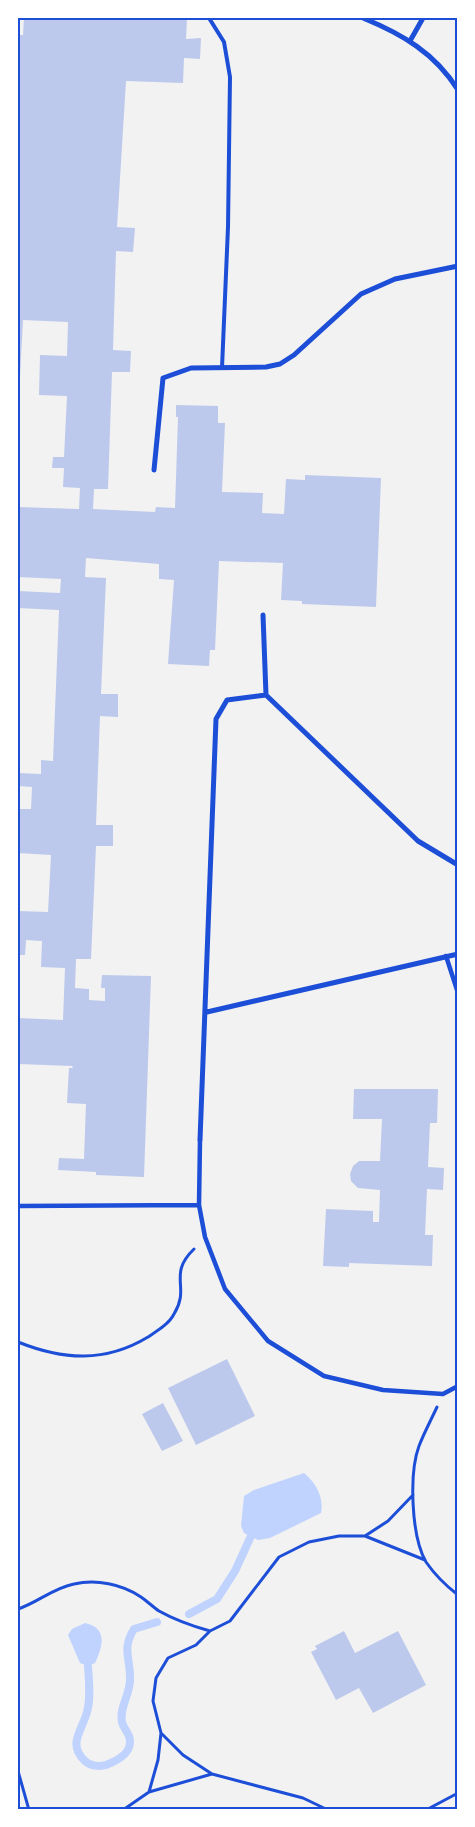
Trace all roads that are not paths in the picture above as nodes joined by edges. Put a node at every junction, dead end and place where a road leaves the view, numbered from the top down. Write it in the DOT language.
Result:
graph roads {
  1 [pos="209,18"];
  2 [pos="363,18"];
  3 [pos="422,18"];
  4 [pos="410,41"];
  5 [pos="458,90"];
  6 [pos="458,266"];
  7 [pos="222,369"];
  8 [pos="154,470"];
  9 [pos="263,615"];
  10 [pos="266,695"];
  11 [pos="458,865"];
  12 [pos="458,954"];
  13 [pos="446,956"];
  14 [pos="458,993"];
  15 [pos="207,1012"];
  16 [pos="200,1140"];
  17 [pos="199,1205"];
  18 [pos="18,1206"];
  19 [pos="458,1386"];
  1 -- 7 [label="lane"];
  2 -- 4 [label="street"];
  3 -- 4 [label="street"];
  4 -- 5 [label="street"];
  6 -- 7 [label="street"];
  7 -- 8 [label="street"];
  9 -- 10 [label="street"];
  10 -- 11 [label="street"];
  10 -- 15 [label="street"];
  12 -- 13 [label="street"];
  13 -- 14 [label="street"];
  13 -- 15 [label="street"];
  15 -- 16 [label="street"];
  16 -- 17 [label="street"];
  17 -- 18 [label="street"];
  17 -- 19 [label="street"];
}
